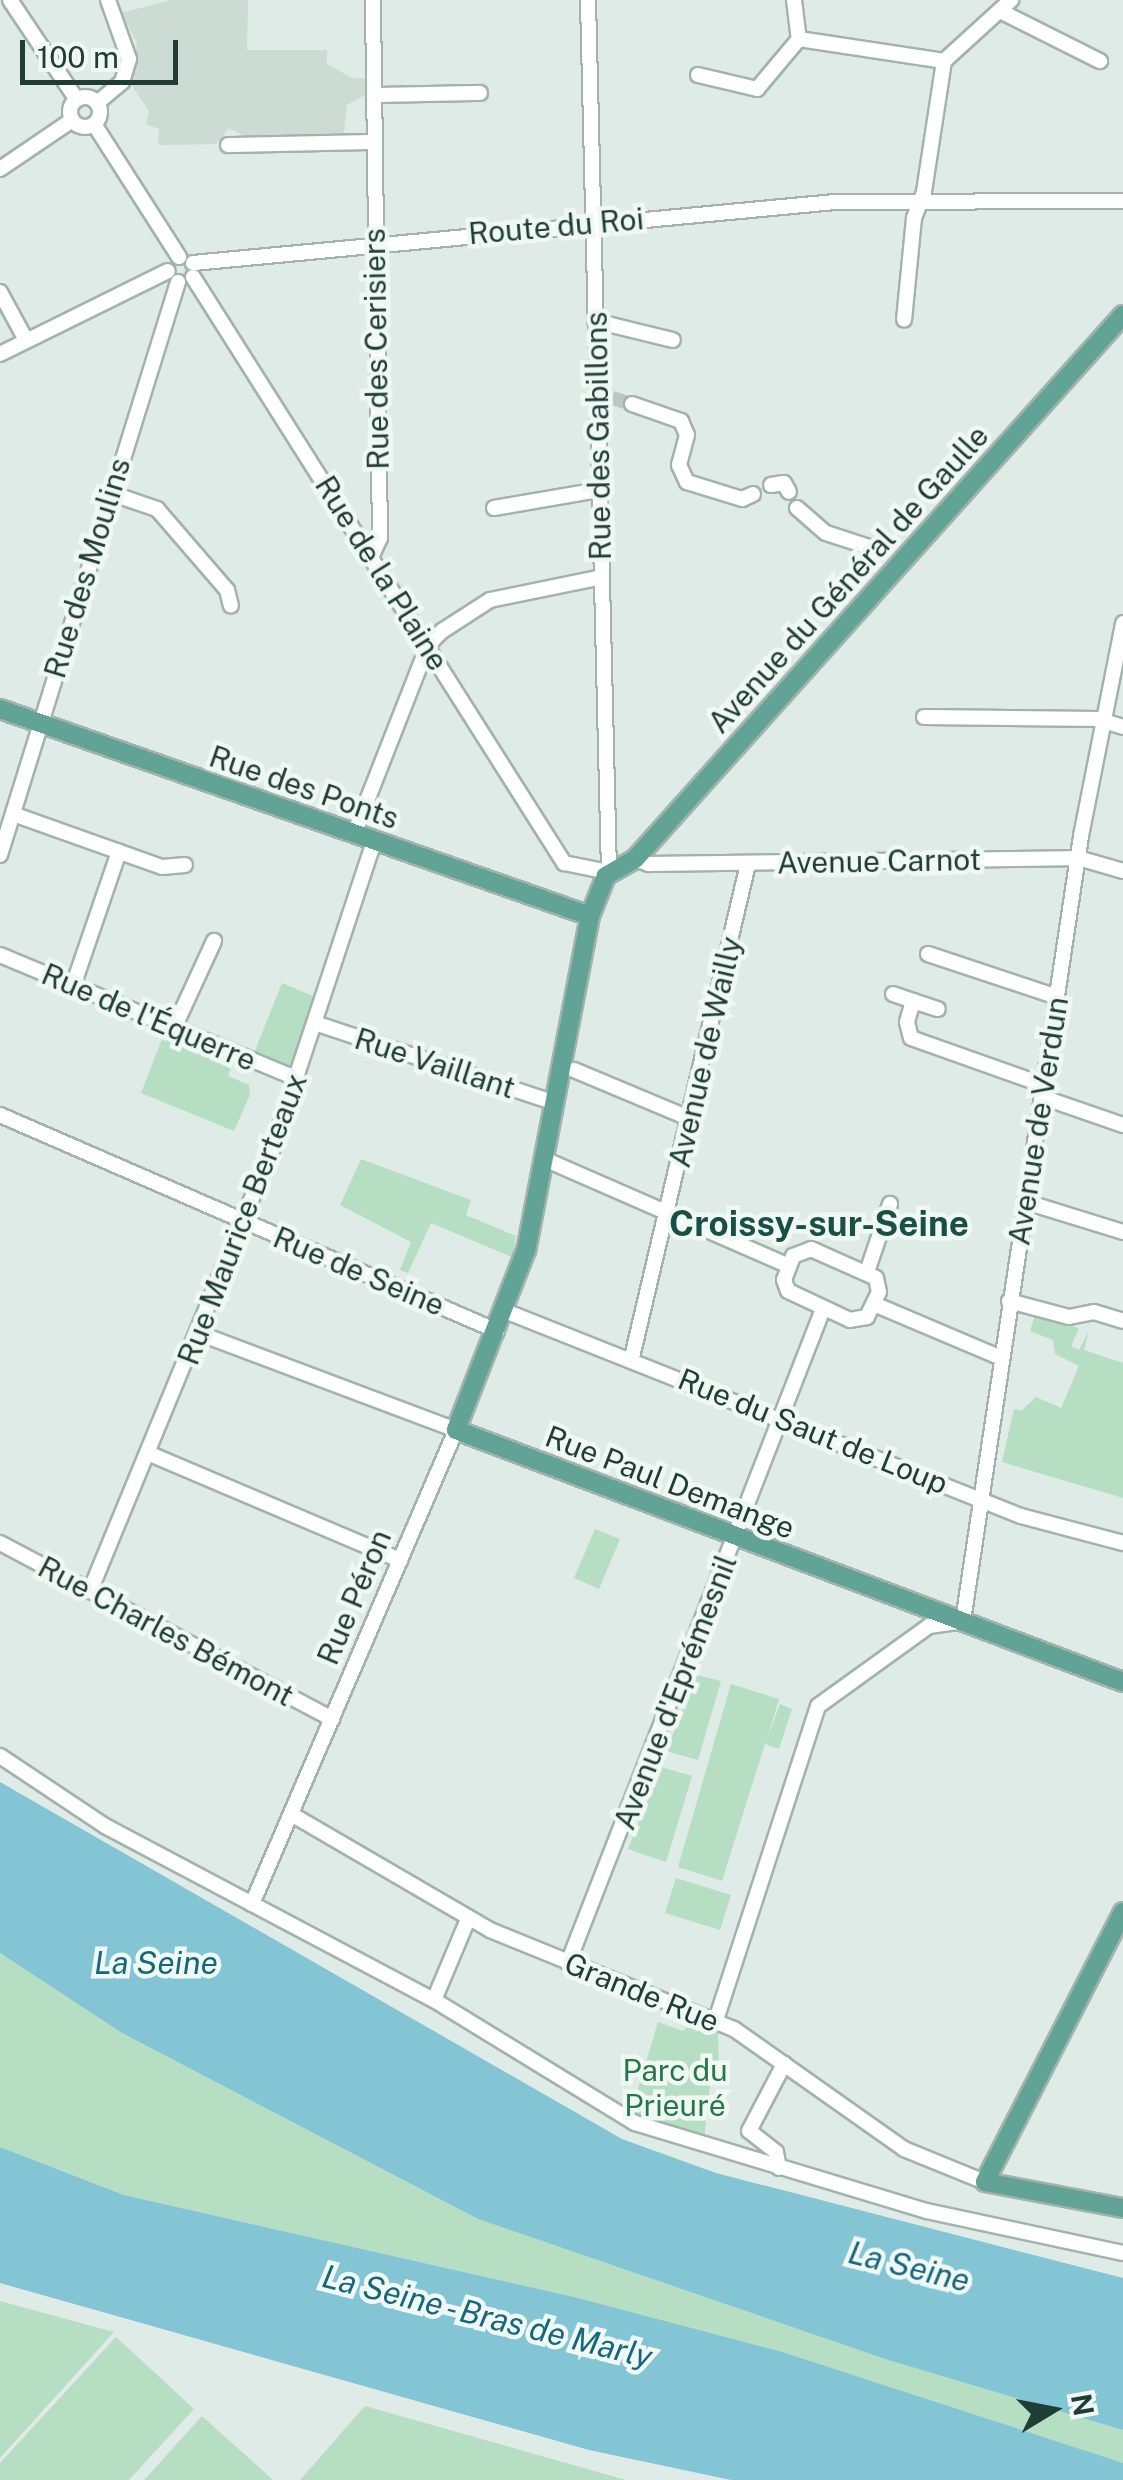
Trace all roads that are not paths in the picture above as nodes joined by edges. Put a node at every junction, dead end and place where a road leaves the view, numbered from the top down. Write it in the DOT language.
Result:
graph roads {
  1 [pos="10,0"];
  2 [pos="108,0"];
  3 [pos="374,0"];
  4 [pos="588,0"];
  5 [pos="794,0"];
  6 [pos="1006,5"];
  7 [pos="799,39"];
  8 [pos="944,61"];
  9 [pos="1100,61"];
  10 [pos="698,75"];
  11 [pos="480,93"];
  12 [pos="374,95"];
  13 [pos="77,100"];
  14 [pos="97,103"];
  15 [pos="72,120"];
  16 [pos="94,124"];
  17 [pos="374,142"];
  18 [pos="228,146"];
  19 [pos="0,169"];
  20 [pos="1123,201"];
  21 [pos="920,202"];
  22 [pos="593,222"];
  23 [pos="374,243"];
  24 [pos="188,265"];
  25 [pos="173,277"];
  26 [pos="0,292"];
  27 [pos="1123,315"];
  28 [pos="904,320"];
  29 [pos="595,321"];
  30 [pos="26,340"];
  31 [pos="673,340"];
  32 [pos="0,354"];
  33 [pos="632,404"];
  34 [pos="772,485"];
  35 [pos="600,490"];
  36 [pos="789,492"];
  37 [pos="110,493"];
  38 [pos="753,494"];
  39 [pos="494,508"];
  40 [pos="797,508"];
  41 [pos="869,546"];
  42 [pos="372,555"];
  43 [pos="602,577"];
  44 [pos="231,606"];
  45 [pos="1123,623"];
  46 [pos="428,646"];
  47 [pos="1120,650"];
  48 [pos="0,709"];
  49 [pos="924,717"];
  50 [pos="1102,721"];
  51 [pos="40,723"];
  52 [pos="1123,727"];
  53 [pos="13,814"];
  54 [pos="354,834"];
  55 [pos="374,840"];
  56 [pos="120,852"];
  57 [pos="0,855"];
  58 [pos="1078,858"];
  59 [pos="636,859"];
  60 [pos="748,864"];
  61 [pos="185,865"];
  62 [pos="1123,870"];
  63 [pos="609,872"];
  64 [pos="590,916"];
  65 [pos="214,941"];
  66 [pos="928,954"];
  67 [pos="0,955"];
  68 [pos="73,986"];
  69 [pos="893,994"];
  70 [pos="1057,997"];
  71 [pos="913,1001"];
  72 [pos="938,1008"];
  73 [pos="316,1023"];
  74 [pos="174,1028"];
  75 [pos="574,1070"];
  76 [pos="298,1080"];
  77 [pos="1043,1091"];
  78 [pos="555,1103"];
  79 [pos="0,1116"];
  80 [pos="689,1118"];
  81 [pos="1123,1125"];
  82 [pos="544,1159"];
  83 [pos="890,1201"];
  84 [pos="1026,1202"];
  85 [pos="668,1212"];
  86 [pos="244,1221"];
  87 [pos="1123,1232"];
  88 [pos="789,1266"];
  89 [pos="867,1272"];
  90 [pos="1010,1301"];
  91 [pos="874,1304"];
  92 [pos="823,1308"];
  93 [pos="506,1311"];
  94 [pos="1123,1321"];
  95 [pos="497,1332"];
  96 [pos="198,1333"];
  97 [pos="632,1356"];
  98 [pos="1001,1358"];
  99 [pos="781,1417"];
  100 [pos="456,1430"];
  101 [pos="150,1454"];
  102 [pos="982,1500"];
  103 [pos="735,1536"];
  104 [pos="0,1543"];
  105 [pos="1123,1543"];
  106 [pos="400,1560"];
  107 [pos="90,1591"];
  108 [pos="963,1622"];
  109 [pos="1123,1682"];
  110 [pos="332,1718"];
  111 [pos="0,1756"];
  112 [pos="291,1814"];
  113 [pos="252,1904"];
  114 [pos="1123,1912"];
  115 [pos="468,1918"];
  116 [pos="568,1963"];
  117 [pos="434,2000"];
  118 [pos="716,2020"];
  119 [pos="784,2064"];
  120 [pos="779,2168"];
  121 [pos="985,2182"];
  122 [pos="1123,2208"];
  123 [pos="1123,2253"];
  1 -- 13 [label="street"];
  2 -- 14 [label="street"];
  3 -- 12 [label="street, Rue des Cerisiers"];
  4 -- 22 [label="street, Rue des Gabillons"];
  5 -- 7 [label="street"];
  6 -- 8 [label="street"];
  6 -- 9 [label="street"];
  7 -- 8 [label="street"];
  7 -- 10 [label="street"];
  8 -- 21 [label="street"];
  11 -- 12 [label="street"];
  12 -- 17 [label="street, Rue des Cerisiers"];
  13 -- 14 [label="street"];
  13 -- 15 [label="street"];
  14 -- 16 [label="street"];
  15 -- 16 [label="street"];
  15 -- 19 [label="street"];
  16 -- 24 [label="street, Rue de la Plaine"];
  17 -- 18 [label="street"];
  17 -- 23 [label="street, Rue des Cerisiers"];
  20 -- 21 [label="street, Route du Roi"];
  21 -- 22 [label="street, Route du Roi"];
  21 -- 28 [label="street"];
  22 -- 23 [label="street, Route du Roi"];
  22 -- 29 [label="street, Rue des Gabillons"];
  23 -- 24 [label="street, Route du Roi"];
  23 -- 42 [label="street, Rue des Cerisiers"];
  24 -- 25 [label="street"];
  24 -- 25 [label="street, Route du Roi"];
  24 -- 42 [label="street, Rue de la Plaine"];
  25 -- 30 [label="street, Route du Roi"];
  25 -- 37 [label="street, Rue des Moulins"];
  26 -- 30 [label="street"];
  27 -- 59 [label="main road, Avenue du Général de Gaulle"];
  29 -- 31 [label="street"];
  29 -- 35 [label="street, Rue des Gabillons"];
  30 -- 32 [label="street, Route du Roi"];
  33 -- 38 [label="street"];
  34 -- 36 [label="street"];
  35 -- 39 [label="street"];
  35 -- 43 [label="street, Rue des Gabillons"];
  37 -- 44 [label="street"];
  37 -- 51 [label="street, Rue des Moulins"];
  40 -- 41 [label="street"];
  42 -- 46 [label="street, Rue de la Plaine"];
  43 -- 46 [label="street"];
  43 -- 63 [label="street, Rue des Gabillons"];
  45 -- 47 [label="street, Avenue de Verdun"];
  46 -- 54 [label="street"];
  46 -- 63 [label="street, Rue de la Plaine"];
  47 -- 50 [label="street, Avenue de Verdun"];
  48 -- 51 [label="main road, Rue des Ponts"];
  49 -- 50 [label="street"];
  50 -- 52 [label="street"];
  50 -- 58 [label="street, Avenue de Verdun"];
  51 -- 53 [label="street, Rue des Moulins"];
  51 -- 54 [label="main road, Rue des Ponts"];
  53 -- 56 [label="street"];
  53 -- 57 [label="street, Rue des Moulins"];
  54 -- 55 [label="main road, Rue des Ponts"];
  55 -- 64 [label="main road, Rue des Ponts"];
  55 -- 73 [label="street, Rue Maurice Berteaux"];
  56 -- 61 [label="street"];
  56 -- 68 [label="street"];
  58 -- 60 [label="street, Avenue Carnot"];
  58 -- 62 [label="street, Avenue Carnot"];
  58 -- 70 [label="street, Avenue de Verdun"];
  59 -- 60 [label="street, Avenue Carnot"];
  59 -- 63 [label="main road, Avenue du Général de Gaulle"];
  60 -- 80 [label="street, Avenue de Wailly"];
  63 -- 64 [label="main road, Rue Péron"];
  64 -- 78 [label="main road, Rue Péron"];
  65 -- 74 [label="street"];
  66 -- 70 [label="street"];
  67 -- 68 [label="street, Rue de l'Équerre"];
  68 -- 74 [label="street, Rue de l'Équerre"];
  69 -- 71 [label="street"];
  70 -- 77 [label="street, Avenue de Verdun"];
  71 -- 72 [label="street"];
  71 -- 77 [label="street"];
  73 -- 76 [label="street, Rue Maurice Berteaux"];
  73 -- 78 [label="street, Rue Vaillant"];
  74 -- 76 [label="street, Rue de l'Équerre"];
  75 -- 80 [label="street"];
  76 -- 86 [label="street, Rue Maurice Berteaux"];
  77 -- 81 [label="street"];
  77 -- 84 [label="street, Avenue de Verdun"];
  78 -- 82 [label="main road, Rue Péron"];
  79 -- 86 [label="street, Rue de Seine"];
  80 -- 85 [label="street, Avenue de Wailly"];
  82 -- 85 [label="street"];
  82 -- 93 [label="main road, Rue Péron"];
  83 -- 89 [label="street"];
  84 -- 87 [label="street"];
  84 -- 90 [label="street, Avenue de Verdun"];
  85 -- 88 [label="street"];
  85 -- 97 [label="street, Avenue de Wailly"];
  86 -- 95 [label="street, Rue de Seine"];
  86 -- 96 [label="street, Rue Maurice Berteaux"];
  88 -- 89 [label="street"];
  88 -- 92 [label="street"];
  89 -- 91 [label="street"];
  90 -- 94 [label="street"];
  90 -- 98 [label="street, Avenue de Verdun"];
  91 -- 92 [label="street"];
  91 -- 98 [label="street"];
  92 -- 99 [label="street, Avenue d'Eprémesnil"];
  93 -- 95 [label="main road, Rue Péron"];
  93 -- 97 [label="street, Rue du Saut de Loup"];
  95 -- 100 [label="main road, Rue Péron"];
  96 -- 100 [label="street, Rue Paul Demange"];
  96 -- 101 [label="street, Rue Maurice Berteaux"];
  97 -- 99 [label="street, Rue du Saut de Loup"];
  98 -- 102 [label="street, Avenue de Verdun"];
  99 -- 102 [label="street, Rue du Saut de Loup"];
  99 -- 103 [label="street, Avenue d'Eprémesnil"];
  100 -- 103 [label="main road, Rue Paul Demange"];
  100 -- 106 [label="street, Rue Péron"];
  101 -- 106 [label="street"];
  101 -- 107 [label="street, Rue Maurice Berteaux"];
  102 -- 105 [label="street, Rue du Saut de Loup"];
  102 -- 108 [label="street, Avenue de Verdun"];
  103 -- 108 [label="main road, Rue Paul Demange"];
  103 -- 116 [label="street, Avenue d'Eprémesnil"];
  104 -- 107 [label="street, Rue Charles Bémont"];
  106 -- 110 [label="street, Rue Péron"];
  107 -- 110 [label="street, Rue Charles Bémont"];
  108 -- 109 [label="main road, Rue Paul Demange"];
  108 -- 118 [label="street"];
  110 -- 112 [label="street, Rue Péron"];
  111 -- 113 [label="street"];
  112 -- 113 [label="street, Rue Péron"];
  112 -- 115 [label="street, Grande Rue"];
  113 -- 117 [label="street"];
  114 -- 121 [label="main road"];
  115 -- 116 [label="street, Grande Rue"];
  115 -- 117 [label="street"];
  116 -- 118 [label="street, Grande Rue"];
  117 -- 120 [label="street"];
  118 -- 119 [label="street, Grande Rue"];
  119 -- 120 [label="street"];
  119 -- 121 [label="street, Grande Rue"];
  120 -- 123 [label="street"];
  121 -- 122 [label="main road"];
}
